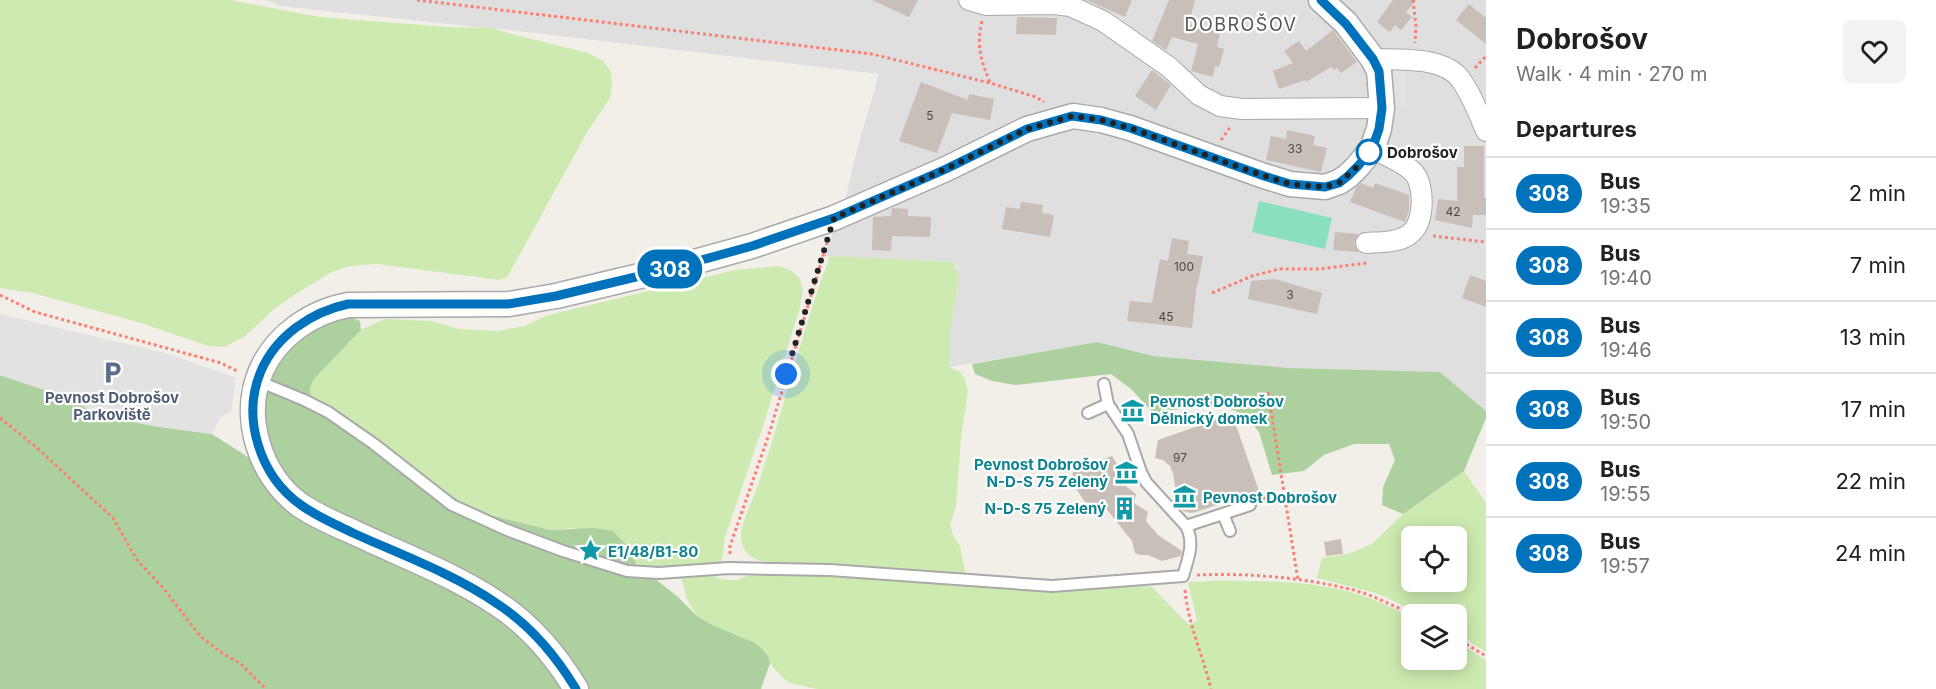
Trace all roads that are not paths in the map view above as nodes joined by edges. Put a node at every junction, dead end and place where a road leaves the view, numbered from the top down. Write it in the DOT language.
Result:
graph roads {
  1 [pos="1321,0"];
  2 [pos="978,2"];
  3 [pos="1373,59"];
  4 [pos="1382,108"];
  5 [pos="1486,131"];
  6 [pos="1372,149"];
  7 [pos="1366,243"];
  8 [pos="257,381"];
  9 [pos="1104,384"];
  10 [pos="1108,404"];
  11 [pos="1088,413"];
  12 [pos="1250,505"];
  13 [pos="1223,514"];
  14 [pos="1186,526"];
  15 [pos="1230,531"];
  16 [pos="576,689"];
  1 -- 3 [label="street"];
  2 -- 4 [label="street"];
  3 -- 4 [label="street"];
  3 -- 5 [label="street"];
  4 -- 6 [label="street"];
  6 -- 7 [label="street"];
  6 -- 8 [label="street"];
  8 -- 14 [label="lane"];
  8 -- 16 [label="street"];
  9 -- 10 [label="lane"];
  10 -- 11 [label="lane"];
  10 -- 14 [label="lane"];
  12 -- 13 [label="lane"];
  13 -- 14 [label="lane"];
  13 -- 15 [label="lane"];
}
